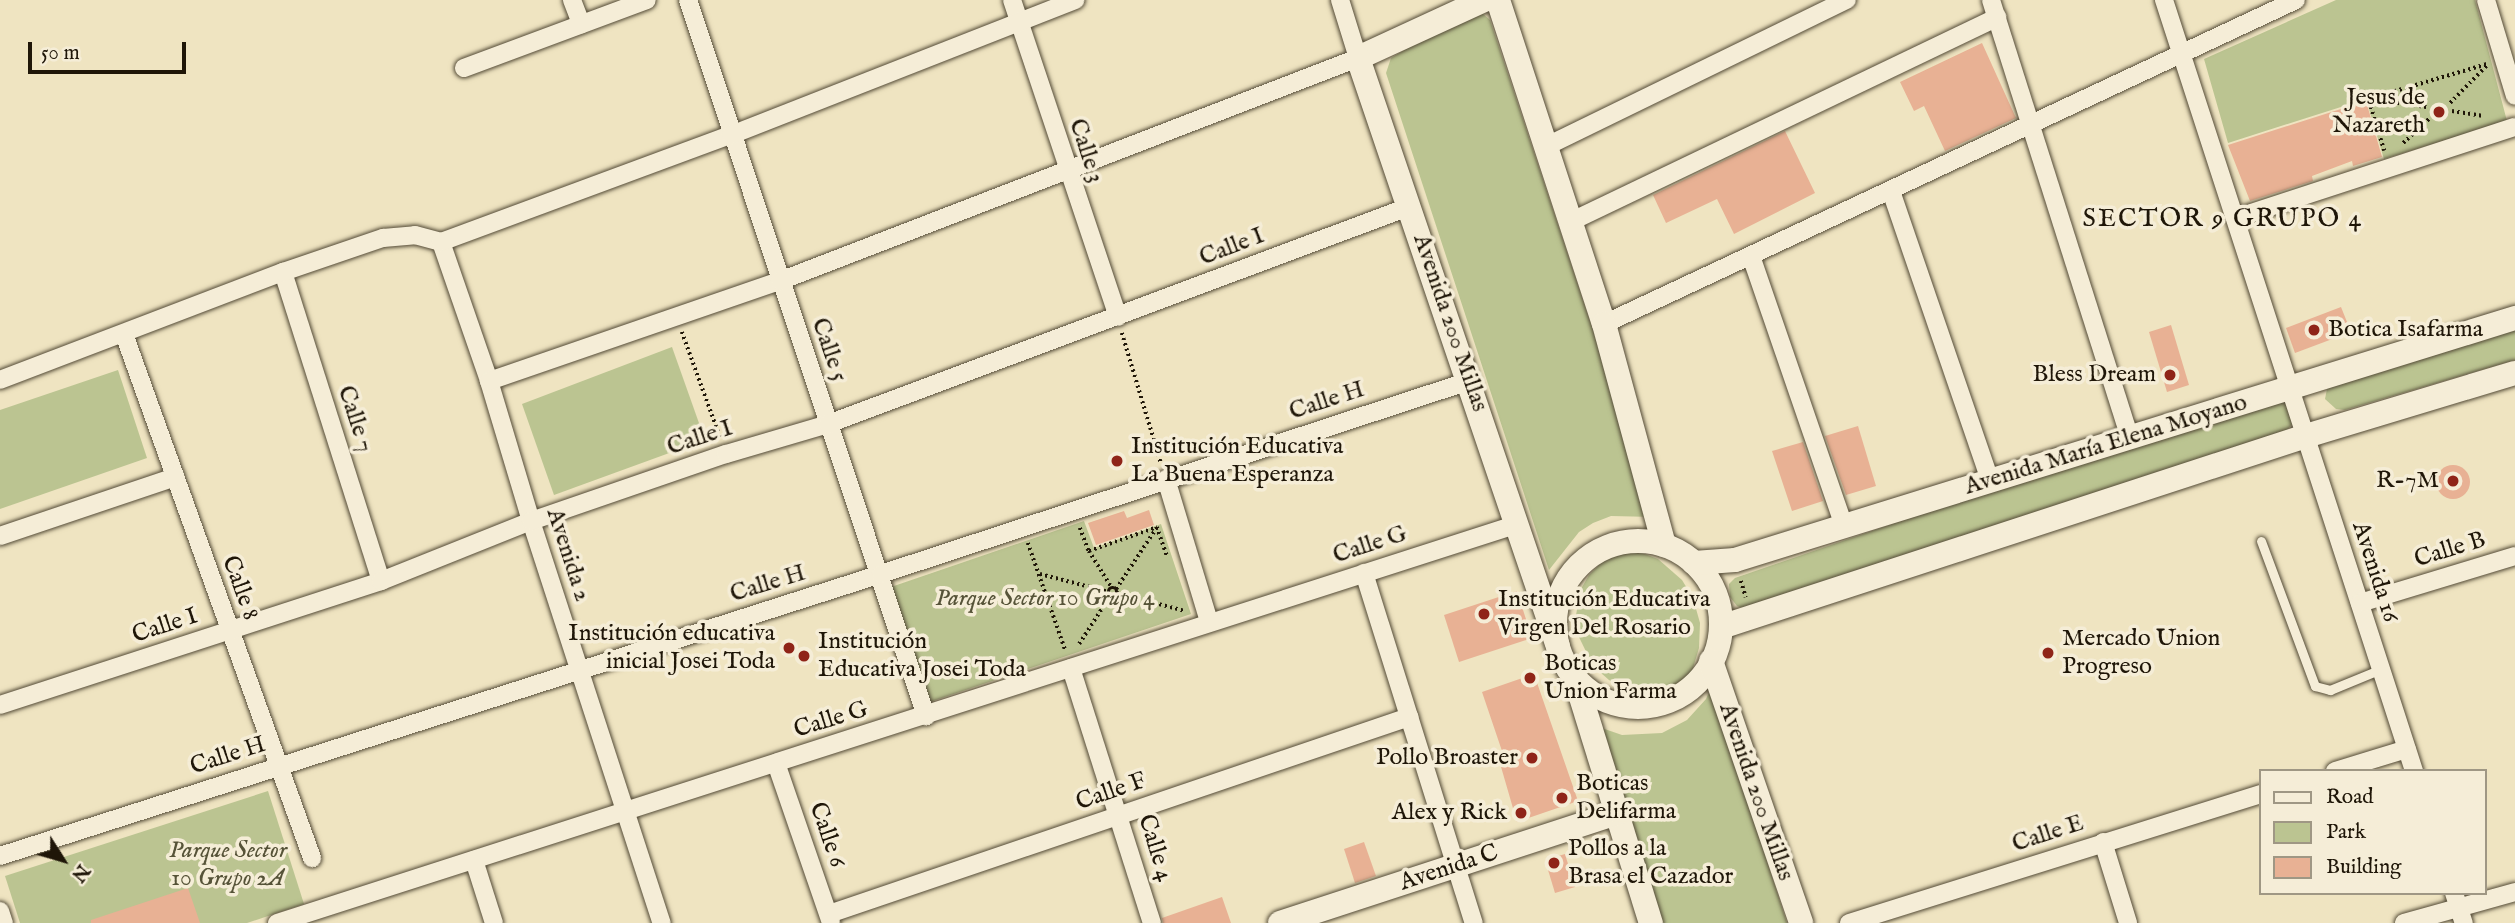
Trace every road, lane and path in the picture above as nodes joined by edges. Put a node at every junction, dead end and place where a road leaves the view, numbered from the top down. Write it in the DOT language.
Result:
graph roads {
  1 [pos="572,0"];
  2 [pos="647,0"];
  3 [pos="688,0"];
  4 [pos="1012,0"];
  5 [pos="1076,0"];
  6 [pos="1340,0"];
  7 [pos="1484,0"];
  8 [pos="1498,0"];
  9 [pos="1847,0"];
  10 [pos="2164,0"];
  11 [pos="2296,0"];
  12 [pos="2486,0"];
  13 [pos="1994,9"];
  14 [pos="1019,22"];
  15 [pos="581,24"];
  16 [pos="2182,54"];
  17 [pos="1358,58"];
  18 [pos="2488,64"];
  19 [pos="464,68"];
  20 [pos="2491,75"];
  21 [pos="2515,96"];
  22 [pos="2368,99"];
  23 [pos="2450,103"];
  24 [pos="2427,107"];
  25 [pos="2430,118"];
  26 [pos="2031,125"];
  27 [pos="2515,127"];
  28 [pos="731,135"];
  29 [pos="2399,146"];
  30 [pos="1545,147"];
  31 [pos="2389,156"];
  32 [pos="1067,172"];
  33 [pos="1891,191"];
  34 [pos="1410,206"];
  35 [pos="2236,218"];
  36 [pos="1570,222"];
  37 [pos="441,242"];
  38 [pos="1751,256"];
  39 [pos="283,272"];
  40 [pos="780,281"];
  41 [pos="676,317"];
  42 [pos="1118,317"];
  43 [pos="2515,317"];
  44 [pos="1604,324"];
  45 [pos="124,334"];
  46 [pos="2515,373"];
  47 [pos="0,380"];
  48 [pos="1469,381"];
  49 [pos="489,382"];
  50 [pos="2290,387"];
  51 [pos="828,424"];
  52 [pos="2129,436"];
  53 [pos="2306,436"];
  54 [pos="726,454"];
  55 [pos="175,477"];
  56 [pos="1166,479"];
  57 [pos="1990,480"];
  58 [pos="1073,509"];
  59 [pos="1179,520"];
  60 [pos="531,521"];
  61 [pos="1518,524"];
  62 [pos="1022,526"];
  63 [pos="1844,526"];
  64 [pos="1157,527"];
  65 [pos="0,536"];
  66 [pos="2261,541"];
  67 [pos="1664,545"];
  68 [pos="1089,551"];
  69 [pos="2515,556"];
  70 [pos="1735,559"];
  71 [pos="1170,563"];
  72 [pos="1694,563"];
  73 [pos="1039,573"];
  74 [pos="1364,573"];
  75 [pos="881,574"];
  76 [pos="381,581"];
  77 [pos="1113,592"];
  78 [pos="1182,599"];
  79 [pos="2360,603"];
  80 [pos="1186,611"];
  81 [pos="1174,615"];
  82 [pos="1752,616"];
  83 [pos="1209,621"];
  84 [pos="1721,627"];
  85 [pos="230,631"];
  86 [pos="1088,645"];
  87 [pos="1558,647"];
  88 [pos="1075,649"];
  89 [pos="1711,661"];
  90 [pos="580,668"];
  91 [pos="1071,668"];
  92 [pos="2381,669"];
  93 [pos="1575,678"];
  94 [pos="0,705"];
  95 [pos="926,716"];
  96 [pos="1409,717"];
  97 [pos="2407,749"];
  98 [pos="776,762"];
  99 [pos="278,766"];
  100 [pos="2342,769"];
  101 [pos="2413,769"];
  102 [pos="2260,793"];
  103 [pos="626,811"];
  104 [pos="1617,813"];
  105 [pos="1119,816"];
  106 [pos="2103,842"];
  107 [pos="0,856"];
  108 [pos="312,858"];
  109 [pos="474,860"];
  110 [pos="1456,866"];
  111 [pos="2514,895"];
  112 [pos="2459,908"];
  113 [pos="0,911"];
  114 [pos="830,919"];
  115 [pos="4,923"];
  116 [pos="277,923"];
  117 [pos="494,923"];
  118 [pos="662,923"];
  119 [pos="1152,923"];
  120 [pos="1280,923"];
  121 [pos="1474,923"];
  122 [pos="1651,923"];
  123 [pos="1801,923"];
  124 [pos="1849,923"];
  125 [pos="2128,923"];
  126 [pos="2404,923"];
  1 -- 15 [label="street"];
  2 -- 15 [label="street"];
  3 -- 28 [label="street, Calle 5"];
  4 -- 14 [label="street, Calle 3"];
  5 -- 14 [label="street"];
  6 -- 17 [label="street, Avenida 200 Millas"];
  7 -- 17 [label="street"];
  8 -- 30 [label="street"];
  9 -- 30 [label="street"];
  10 -- 16 [label="street, Avenida 16"];
  11 -- 16 [label="street"];
  12 -- 21 [label="street"];
  13 -- 26 [label="street"];
  13 -- 36 [label="street"];
  14 -- 28 [label="street"];
  14 -- 32 [label="street, Calle 3"];
  15 -- 19 [label="street"];
  16 -- 26 [label="street"];
  16 -- 35 [label="street, Avenida 16"];
  17 -- 32 [label="street"];
  17 -- 34 [label="street, Avenida 200 Millas"];
  18 -- 20 [label="path"];
  18 -- 22 [label="path"];
  18 -- 23 [label="path"];
  22 -- 24 [label="path"];
  22 -- 31 [label="path"];
  25 -- 29 [label="path"];
  26 -- 33 [label="street"];
  26 -- 52 [label="street"];
  27 -- 35 [label="street"];
  28 -- 37 [label="street"];
  28 -- 40 [label="street, Calle 5"];
  30 -- 36 [label="street"];
  32 -- 40 [label="street"];
  32 -- 42 [label="street, Calle 3"];
  33 -- 38 [label="street"];
  33 -- 57 [label="street"];
  34 -- 42 [label="street, Calle I"];
  34 -- 48 [label="street, Avenida 200 Millas"];
  35 -- 50 [label="street, Avenida 16"];
  36 -- 44 [label="street"];
  37 -- 39 [label="street"];
  37 -- 49 [label="street, Avenida 2"];
  38 -- 44 [label="street"];
  38 -- 63 [label="street"];
  39 -- 45 [label="street"];
  39 -- 76 [label="street, Calle 7"];
  40 -- 41 [label="street"];
  40 -- 51 [label="street, Calle 5"];
  41 -- 49 [label="street"];
  41 -- 54 [label="path"];
  42 -- 51 [label="street, Calle I"];
  42 -- 56 [label="path"];
  43 -- 50 [label="street, Avenida María Elena Moyano"];
  44 -- 67 [label="street"];
  45 -- 47 [label="street"];
  45 -- 55 [label="street, Calle 8"];
  46 -- 53 [label="street, Avenida María Elena Moyano"];
  48 -- 56 [label="street, Calle H"];
  48 -- 61 [label="street, Avenida 200 Millas"];
  49 -- 60 [label="street, Avenida 2"];
  50 -- 52 [label="street, Avenida María Elena Moyano"];
  50 -- 53 [label="street, Avenida 16"];
  51 -- 54 [label="street, Calle I"];
  51 -- 75 [label="street, Calle 5"];
  52 -- 57 [label="street, Avenida María Elena Moyano"];
  53 -- 79 [label="street, Avenida 16"];
  53 -- 82 [label="street, Avenida María Elena Moyano"];
  54 -- 60 [label="street, Calle I"];
  55 -- 65 [label="street"];
  55 -- 85 [label="street, Calle 8"];
  56 -- 58 [label="street, Calle H"];
  56 -- 59 [label="street"];
  57 -- 63 [label="street, Avenida María Elena Moyano"];
  58 -- 62 [label="street, Calle H"];
  58 -- 68 [label="path"];
  59 -- 64 [label="path"];
  59 -- 83 [label="street"];
  60 -- 76 [label="street, Calle I"];
  60 -- 90 [label="street, Avenida 2"];
  61 -- 74 [label="street, Calle G"];
  61 -- 87 [label="street, Avenida 200 Millas"];
  62 -- 73 [label="path"];
  62 -- 75 [label="street, Calle H"];
  63 -- 70 [label="street, Avenida María Elena Moyano"];
  64 -- 68 [label="path"];
  64 -- 71 [label="path"];
  64 -- 77 [label="path"];
  66 -- 92 [label="lane"];
  67 -- 72 [label="street"];
  67 -- 87 [label="street"];
  68 -- 77 [label="path"];
  69 -- 79 [label="street, Calle B"];
  70 -- 72 [label="street, Avenida María Elena Moyano"];
  70 -- 82 [label="path"];
  72 -- 84 [label="street"];
  73 -- 77 [label="path"];
  73 -- 88 [label="path"];
  74 -- 83 [label="street, Calle G"];
  74 -- 96 [label="street"];
  75 -- 90 [label="street, Calle H"];
  75 -- 95 [label="street, Calle 5"];
  76 -- 85 [label="street, Calle I"];
  77 -- 80 [label="path"];
  77 -- 88 [label="path"];
  78 -- 80 [label="path"];
  79 -- 92 [label="street, Avenida 16"];
  80 -- 81 [label="path"];
  82 -- 84 [label="street, Avenida María Elena Moyano"];
  83 -- 91 [label="street, Calle G"];
  84 -- 89 [label="street"];
  85 -- 94 [label="street, Calle I"];
  85 -- 99 [label="street, Calle 8"];
  86 -- 88 [label="path"];
  87 -- 93 [label="street"];
  89 -- 93 [label="street"];
  89 -- 123 [label="street, Avenida 200 Millas"];
  90 -- 99 [label="street, Calle H"];
  90 -- 103 [label="street, Avenida 2"];
  91 -- 95 [label="street, Calle G"];
  91 -- 105 [label="street, Calle 4"];
  92 -- 97 [label="street, Avenida 16"];
  93 -- 104 [label="street"];
  95 -- 98 [label="street, Calle G"];
  96 -- 105 [label="street, Calle F"];
  96 -- 110 [label="street"];
  97 -- 100 [label="street"];
  97 -- 101 [label="street, Avenida 16"];
  98 -- 103 [label="street, Calle G"];
  98 -- 114 [label="street, Calle 6"];
  99 -- 107 [label="street, Calle H"];
  99 -- 108 [label="street, Calle 8"];
  102 -- 106 [label="street, Calle E"];
  103 -- 109 [label="street, Calle G"];
  103 -- 118 [label="street, Avenida 2"];
  104 -- 110 [label="street, Avenida C"];
  104 -- 122 [label="street"];
  105 -- 114 [label="street, Calle F"];
  105 -- 119 [label="street, Calle 4"];
  106 -- 124 [label="street, Calle E"];
  106 -- 125 [label="street"];
  109 -- 116 [label="street, Calle G"];
  109 -- 117 [label="street"];
  110 -- 120 [label="street, Avenida C"];
  110 -- 121 [label="street"];
  111 -- 112 [label="street"];
  112 -- 126 [label="street"];
  113 -- 115 [label="street"];
}
